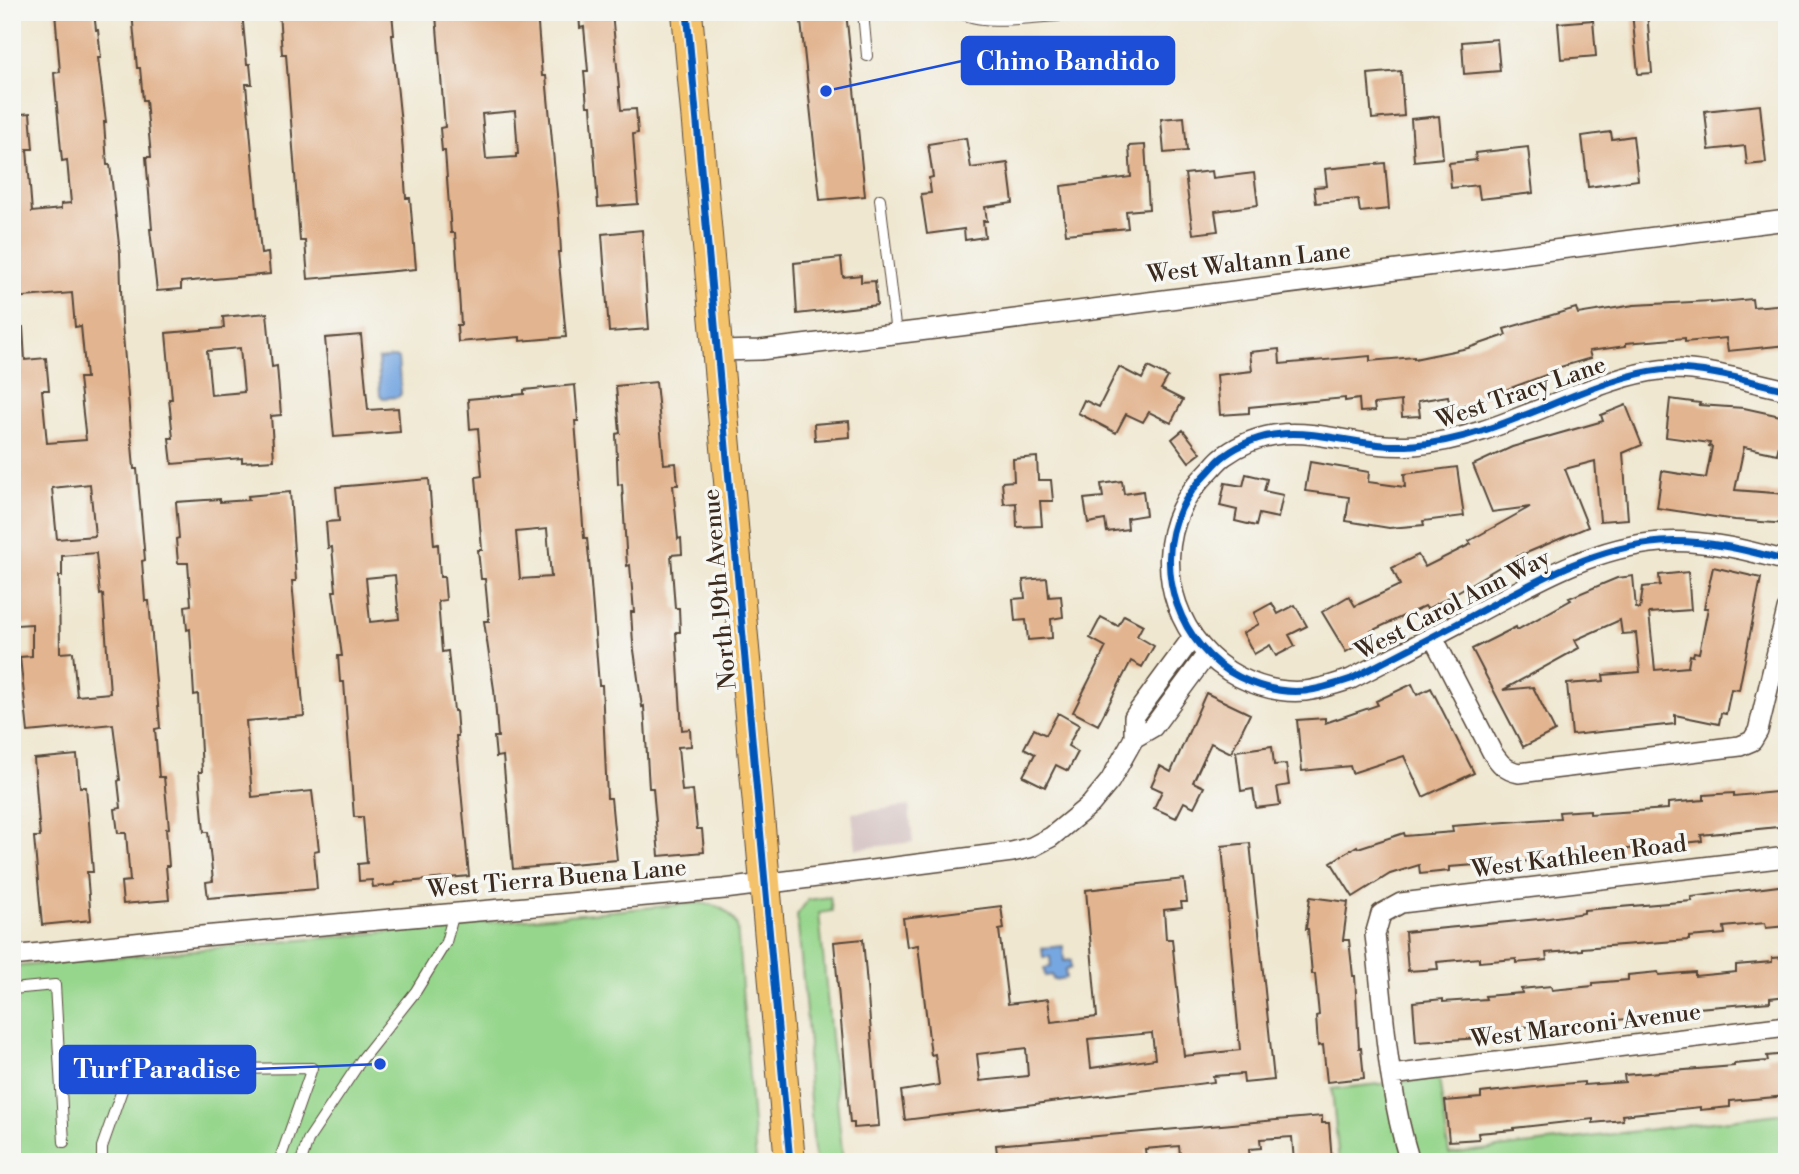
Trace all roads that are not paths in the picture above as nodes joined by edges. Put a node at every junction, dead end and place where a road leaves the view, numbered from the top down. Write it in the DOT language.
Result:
graph roads {
  1 [pos="687,12"];
  2 [pos="863,12"];
  3 [pos="958,12"];
  4 [pos="1058,16"];
  5 [pos="867,56"];
  6 [pos="880,199"];
  7 [pos="1787,220"];
  8 [pos="896,334"];
  9 [pos="718,351"];
  10 [pos="1787,390"];
  11 [pos="1787,561"];
  12 [pos="1787,610"];
  13 [pos="1433,636"];
  14 [pos="1192,638"];
  15 [pos="1207,654"];
  16 [pos="1134,738"];
  17 [pos="1787,857"];
  18 [pos="765,883"];
  19 [pos="454,912"];
  20 [pos="12,956"];
  21 [pos="12,989"];
  22 [pos="1787,1026"];
  23 [pos="1391,1075"];
  24 [pos="64,1142"];
  25 [pos="1410,1158"];
  26 [pos="102,1162"];
  27 [pos="279,1162"];
  28 [pos="301,1162"];
  29 [pos="790,1162"];
  1 -- 9 [label="main road, North 19th Avenue"];
  2 -- 5 [label="lane"];
  3 -- 4 [label="lane"];
  6 -- 8 [label="lane"];
  7 -- 8 [label="street, West Waltann Lane"];
  8 -- 9 [label="street, West Waltann Lane"];
  9 -- 18 [label="main road, North 19th Avenue"];
  10 -- 14 [label="street, West Tracy Lane"];
  11 -- 13 [label="street, West Carol Ann Way"];
  12 -- 13 [label="street"];
  13 -- 15 [label="street, West Carol Ann Way"];
  14 -- 15 [label="street, West Carol Ann Way"];
  14 -- 16 [label="street"];
  15 -- 16 [label="street"];
  16 -- 18 [label="street, West Tierra Buena Lane"];
  17 -- 23 [label="street, West Kathleen Road"];
  18 -- 19 [label="street, West Tierra Buena Lane"];
  18 -- 29 [label="main road, North 19th Avenue"];
  19 -- 20 [label="street, West Tierra Buena Lane"];
  19 -- 28 [label="lane"];
  21 -- 24 [label="lane"];
  22 -- 23 [label="street, West Marconi Avenue"];
  23 -- 25 [label="street"];
  26 -- 27 [label="lane"];
}
